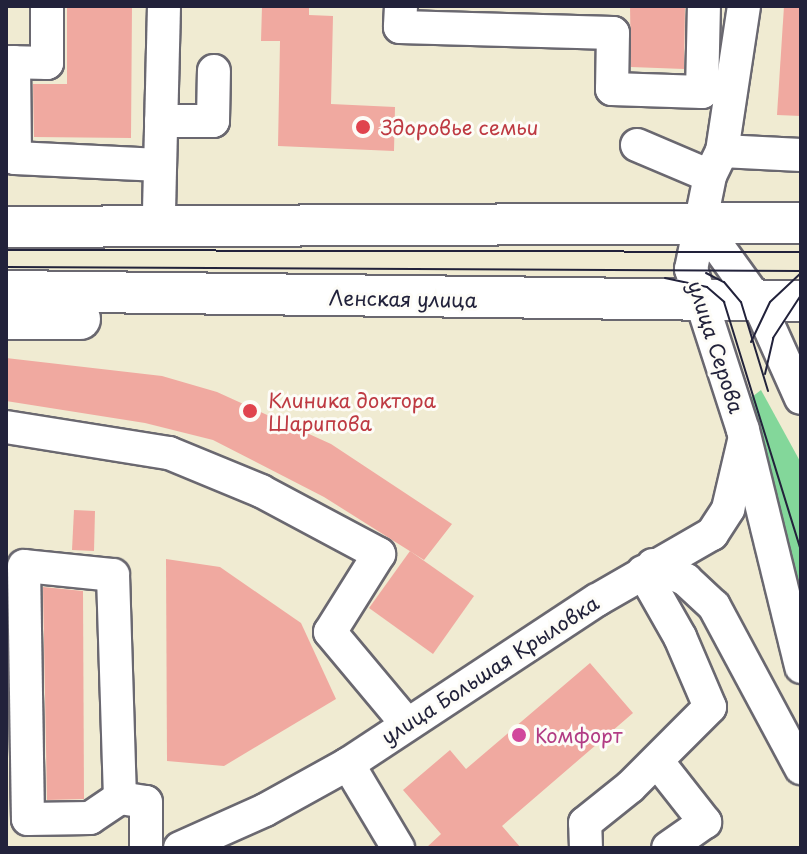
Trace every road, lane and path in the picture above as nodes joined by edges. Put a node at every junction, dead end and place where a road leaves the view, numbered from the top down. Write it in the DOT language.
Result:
graph roads {
  1 [pos="47,6"];
  2 [pos="164,6"];
  3 [pos="401,6"];
  4 [pos="704,6"];
  5 [pos="744,6"];
  6 [pos="10,62"];
  7 [pos="214,71"];
  8 [pos="161,121"];
  9 [pos="637,145"];
  10 [pos="801,155"];
  11 [pos="716,164"];
  12 [pos="160,165"];
  13 [pos="6,202"];
  14 [pos="159,211"];
  15 [pos="217,222"];
  16 [pos="701,223"];
  17 [pos="801,223"];
  18 [pos="6,227"];
  19 [pos="6,291"];
  20 [pos="419,300"];
  21 [pos="801,301"];
  22 [pos="698,302"];
  23 [pos="758,302"];
  24 [pos="6,319"];
  25 [pos="801,398"];
  26 [pos="6,427"];
  27 [pos="744,441"];
  28 [pos="648,569"];
  29 [pos="801,667"];
  30 [pos="407,724"];
  31 [pos="657,761"];
  32 [pos="348,764"];
  33 [pos="801,768"];
  34 [pos="120,798"];
  35 [pos="146,848"];
  36 [pos="180,848"];
  37 [pos="398,848"];
  38 [pos="586,848"];
  39 [pos="668,848"];
  1 -- 6 [label="street"];
  2 -- 8 [label="street"];
  3 -- 4 [label="street"];
  5 -- 11 [label="street, улица Серова"];
  6 -- 12 [label="street"];
  7 -- 8 [label="street"];
  8 -- 12 [label="street"];
  9 -- 11 [label="street"];
  10 -- 11 [label="street"];
  11 -- 16 [label="street, улица Серова"];
  12 -- 14 [label="street"];
  13 -- 14 [label="main road"];
  14 -- 15 [label="main road"];
  15 -- 16 [label="main road"];
  15 -- 18 [label="main road"];
  16 -- 17 [label="main road"];
  16 -- 22 [label="street, улица Серова"];
  16 -- 23 [label="street"];
  19 -- 20 [label="main road, Ленская улица"];
  20 -- 22 [label="main road, Ленская улица"];
  20 -- 24 [label="main road"];
  21 -- 23 [label="main road, Ленская улица"];
  22 -- 23 [label="main road, Ленская улица"];
  22 -- 27 [label="street, улица Серова"];
  23 -- 25 [label="street"];
  26 -- 30 [label="street"];
  27 -- 28 [label="street, улица Большая Крыловка"];
  27 -- 29 [label="street, улица Серова"];
  28 -- 30 [label="street, улица Большая Крыловка"];
  28 -- 31 [label="street"];
  28 -- 33 [label="street"];
  30 -- 32 [label="street, улица Большая Крыловка"];
  31 -- 38 [label="street"];
  31 -- 39 [label="street"];
  32 -- 36 [label="street, улица Большая Крыловка"];
  32 -- 37 [label="street"];
  34 -- 34 [label="street"];
  34 -- 35 [label="street"];
}
